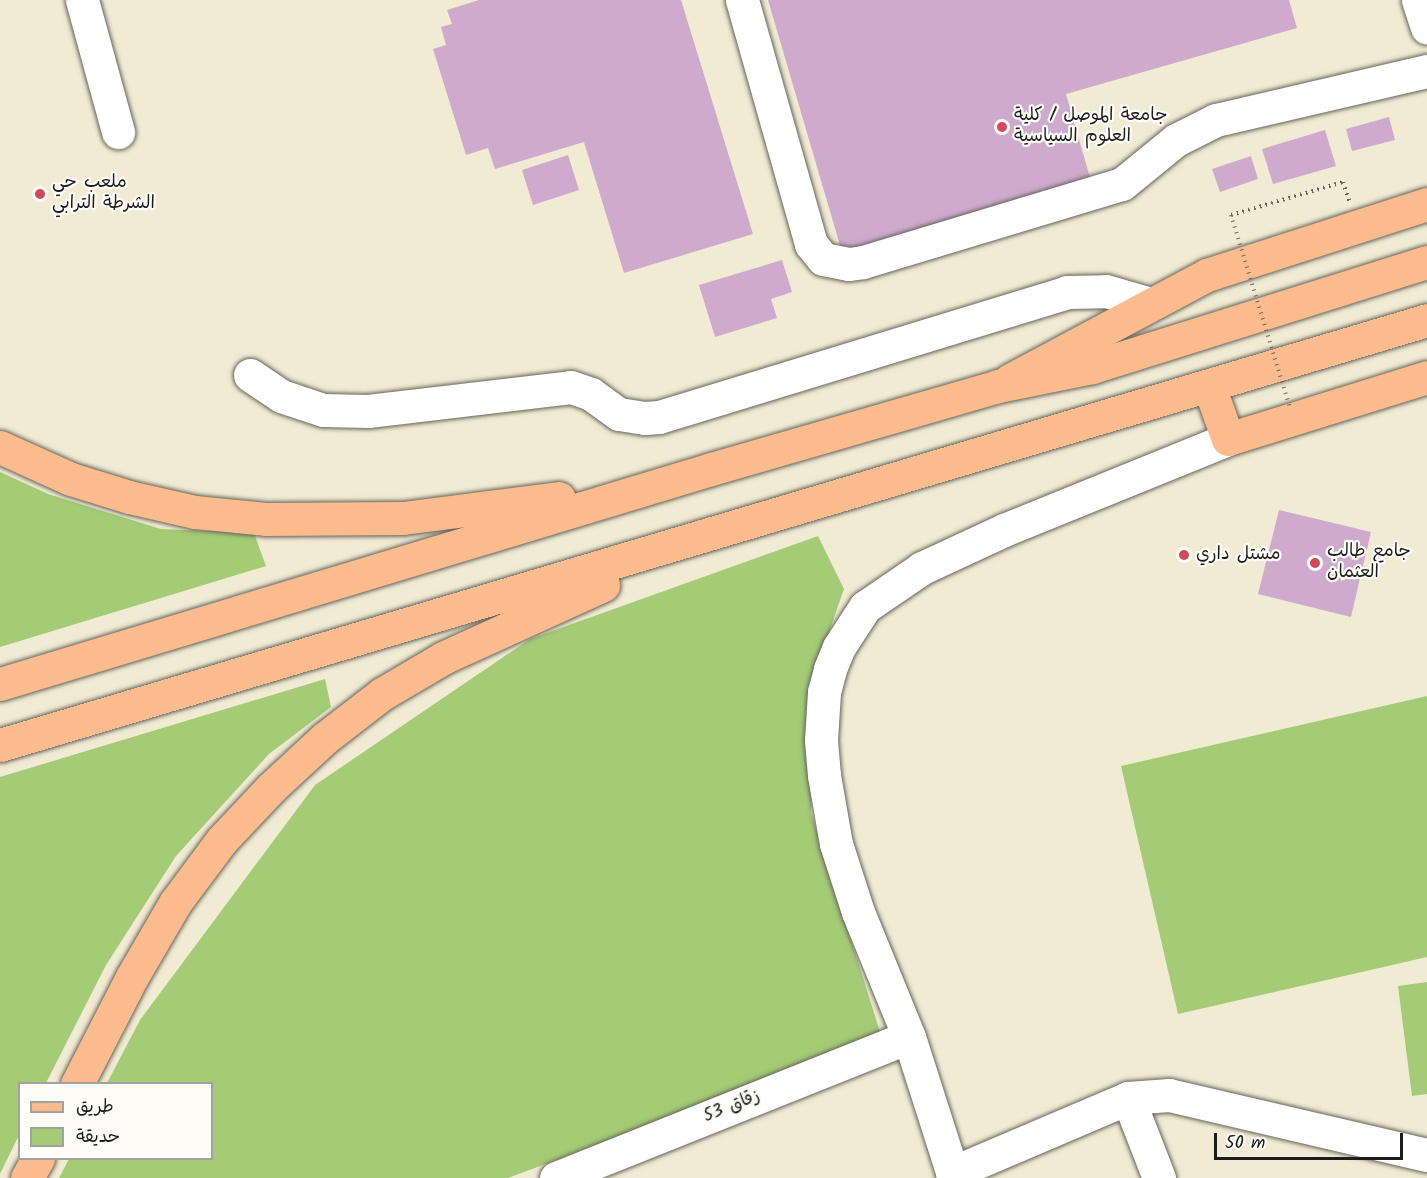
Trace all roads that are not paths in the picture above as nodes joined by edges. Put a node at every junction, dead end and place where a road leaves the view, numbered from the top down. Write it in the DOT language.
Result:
graph roads {
  1 [pos="82,0"];
  2 [pos="742,0"];
  3 [pos="1418,0"];
  4 [pos="1427,28"];
  5 [pos="1427,71"];
  6 [pos="118,132"];
  7 [pos="1427,204"];
  8 [pos="1427,262"];
  9 [pos="1151,304"];
  10 [pos="1427,320"];
  11 [pos="250,375"];
  12 [pos="1427,377"];
  13 [pos="998,386"];
  14 [pos="1209,386"];
  15 [pos="1228,439"];
  16 [pos="0,447"];
  17 [pos="711,469"];
  18 [pos="752,523"];
  19 [pos="0,684"];
  20 [pos="0,745"];
  21 [pos="909,1037"];
  22 [pos="78,1082"];
  23 [pos="1128,1098"];
  24 [pos="1427,1155"];
  25 [pos="37,1160"];
  26 [pos="953,1175"];
  27 [pos="27,1178"];
  28 [pos="556,1178"];
  29 [pos="1159,1178"];
  1 -- 6 [label="street"];
  2 -- 5 [label="street"];
  3 -- 4 [label="street"];
  7 -- 9 [label="main road"];
  8 -- 13 [label="main road"];
  9 -- 11 [label="street"];
  9 -- 13 [label="main road"];
  10 -- 14 [label="main road"];
  12 -- 15 [label="main road"];
  13 -- 17 [label="main road"];
  14 -- 15 [label="main road"];
  14 -- 18 [label="main road"];
  15 -- 21 [label="street"];
  16 -- 17 [label="main road"];
  17 -- 19 [label="main road"];
  18 -- 20 [label="main road"];
  18 -- 22 [label="main road"];
  21 -- 26 [label="street"];
  21 -- 28 [label="street, زقاق 53"];
  23 -- 24 [label="street"];
  23 -- 26 [label="street"];
  23 -- 29 [label="street"];
  25 -- 27 [label="main road"];
}
